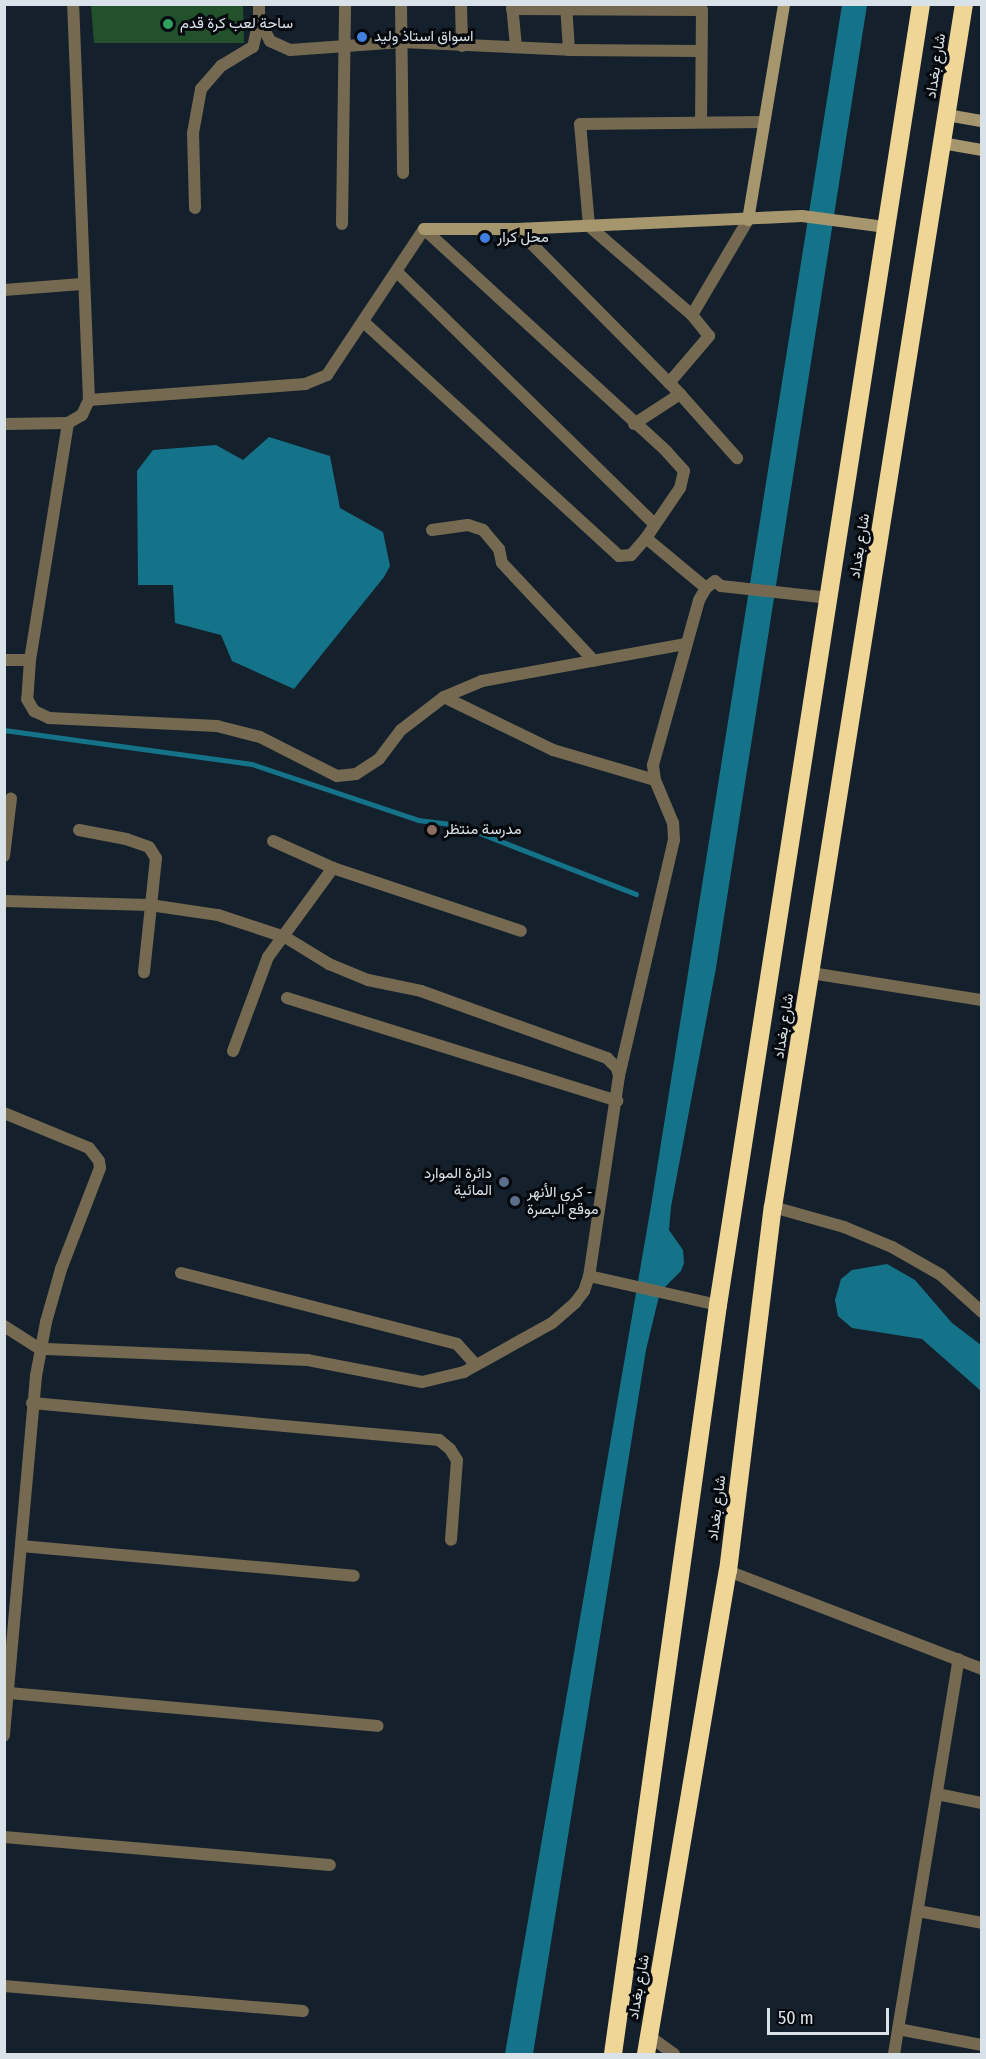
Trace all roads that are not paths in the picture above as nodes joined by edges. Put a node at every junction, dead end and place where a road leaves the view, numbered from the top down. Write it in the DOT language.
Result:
graph roads {
  1 [pos="73,4"];
  2 [pos="259,4"];
  3 [pos="345,4"];
  4 [pos="401,4"];
  5 [pos="461,4"];
  6 [pos="784,4"];
  7 [pos="921,4"];
  8 [pos="964,4"];
  9 [pos="512,7"];
  10 [pos="566,7"];
  11 [pos="259,20"];
  12 [pos="402,42"];
  13 [pos="462,46"];
  14 [pos="345,47"];
  15 [pos="516,47"];
  16 [pos="569,50"];
  17 [pos="701,51"];
  18 [pos="947,115"];
  19 [pos="981,121"];
  20 [pos="701,122"];
  21 [pos="764,122"];
  22 [pos="942,143"];
  23 [pos="981,150"];
  24 [pos="403,172"];
  25 [pos="195,208"];
  26 [pos="748,220"];
  27 [pos="342,224"];
  28 [pos="588,226"];
  29 [pos="886,227"];
  30 [pos="424,229"];
  31 [pos="517,229"];
  32 [pos="397,272"];
  33 [pos="82,284"];
  34 [pos="4,290"];
  35 [pos="692,315"];
  36 [pos="364,322"];
  37 [pos="669,383"];
  38 [pos="680,394"];
  39 [pos="89,399"];
  40 [pos="68,423"];
  41 [pos="4,424"];
  42 [pos="634,424"];
  43 [pos="737,458"];
  44 [pos="654,524"];
  45 [pos="432,530"];
  46 [pos="646,538"];
  47 [pos="706,588"];
  48 [pos="829,598"];
  49 [pos="686,644"];
  50 [pos="4,660"];
  51 [pos="30,660"];
  52 [pos="594,661"];
  53 [pos="444,697"];
  54 [pos="656,780"];
  55 [pos="11,798"];
  56 [pos="79,830"];
  57 [pos="273,841"];
  58 [pos="4,856"];
  59 [pos="333,868"];
  60 [pos="4,901"];
  61 [pos="150,905"];
  62 [pos="521,931"];
  63 [pos="285,937"];
  64 [pos="144,972"];
  65 [pos="811,973"];
  66 [pos="288,998"];
  67 [pos="981,1000"];
  68 [pos="233,1051"];
  69 [pos="619,1076"];
  70 [pos="617,1101"];
  71 [pos="4,1113"];
  72 [pos="773,1207"];
  73 [pos="181,1273"];
  74 [pos="589,1276"];
  75 [pos="718,1305"];
  76 [pos="981,1312"];
  77 [pos="4,1326"];
  78 [pos="40,1349"];
  79 [pos="476,1365"];
  80 [pos="32,1403"];
  81 [pos="451,1540"];
  82 [pos="21,1546"];
  83 [pos="728,1570"];
  84 [pos="354,1576"];
  85 [pos="959,1659"];
  86 [pos="981,1669"];
  87 [pos="9,1693"];
  88 [pos="378,1726"];
  89 [pos="4,1736"];
  90 [pos="937,1794"];
  91 [pos="981,1803"];
  92 [pos="4,1837"];
  93 [pos="330,1865"];
  94 [pos="918,1911"];
  95 [pos="981,1923"];
  96 [pos="4,1986"];
  97 [pos="303,2011"];
  98 [pos="898,2029"];
  99 [pos="649,2036"];
  100 [pos="981,2045"];
  101 [pos="613,2055"];
  102 [pos="646,2055"];
  103 [pos="674,2055"];
  104 [pos="894,2055"];
  1 -- 33 [label="street"];
  2 -- 11 [label="street"];
  3 -- 14 [label="street"];
  4 -- 12 [label="street"];
  5 -- 13 [label="street"];
  6 -- 21 [label="street"];
  7 -- 29 [label="highway, شارع بغداد"];
  8 -- 18 [label="highway, شارع بغداد"];
  9 -- 10 [label="street"];
  9 -- 15 [label="street"];
  10 -- 16 [label="street"];
  10 -- 17 [label="street"];
  11 -- 14 [label="street"];
  11 -- 25 [label="street"];
  12 -- 13 [label="street"];
  12 -- 14 [label="street"];
  12 -- 24 [label="street"];
  13 -- 15 [label="street"];
  14 -- 27 [label="street"];
  15 -- 16 [label="street"];
  16 -- 17 [label="street"];
  17 -- 20 [label="street"];
  18 -- 19 [label="street"];
  18 -- 22 [label="highway, شارع بغداد"];
  20 -- 21 [label="street"];
  20 -- 28 [label="street"];
  21 -- 26 [label="street"];
  22 -- 23 [label="street"];
  22 -- 65 [label="highway, شارع بغداد"];
  26 -- 28 [label="street"];
  26 -- 29 [label="street"];
  26 -- 35 [label="street"];
  28 -- 31 [label="street"];
  28 -- 35 [label="street"];
  29 -- 48 [label="highway, شارع بغداد"];
  30 -- 31 [label="street"];
  30 -- 32 [label="street"];
  30 -- 42 [label="street"];
  31 -- 37 [label="street"];
  32 -- 36 [label="street"];
  32 -- 44 [label="street"];
  33 -- 34 [label="street"];
  33 -- 39 [label="street"];
  35 -- 37 [label="street"];
  36 -- 39 [label="street"];
  36 -- 46 [label="street"];
  37 -- 38 [label="street"];
  38 -- 42 [label="street"];
  38 -- 43 [label="street"];
  39 -- 40 [label="street"];
  40 -- 41 [label="street"];
  40 -- 51 [label="street"];
  42 -- 44 [label="street"];
  44 -- 46 [label="street"];
  45 -- 52 [label="street"];
  46 -- 47 [label="street"];
  47 -- 48 [label="street"];
  47 -- 49 [label="street"];
  48 -- 75 [label="highway, شارع بغداد"];
  49 -- 52 [label="street"];
  49 -- 54 [label="street"];
  50 -- 51 [label="street"];
  51 -- 53 [label="street"];
  52 -- 53 [label="street"];
  53 -- 54 [label="street"];
  54 -- 69 [label="street"];
  55 -- 58 [label="street"];
  56 -- 61 [label="street"];
  57 -- 59 [label="street"];
  59 -- 62 [label="street"];
  59 -- 63 [label="street"];
  60 -- 61 [label="street"];
  61 -- 63 [label="street"];
  61 -- 64 [label="street"];
  63 -- 68 [label="street"];
  63 -- 69 [label="street"];
  65 -- 67 [label="street"];
  65 -- 72 [label="highway, شارع بغداد"];
  66 -- 70 [label="street"];
  69 -- 70 [label="street"];
  70 -- 74 [label="street"];
  71 -- 78 [label="street"];
  72 -- 76 [label="street"];
  72 -- 83 [label="highway, شارع بغداد"];
  73 -- 79 [label="street"];
  74 -- 75 [label="street"];
  74 -- 79 [label="street"];
  75 -- 101 [label="highway, شارع بغداد"];
  77 -- 78 [label="street"];
  78 -- 79 [label="street"];
  78 -- 80 [label="street"];
  80 -- 81 [label="street"];
  80 -- 82 [label="street"];
  82 -- 84 [label="street"];
  82 -- 87 [label="street"];
  83 -- 85 [label="street"];
  83 -- 99 [label="highway, شارع بغداد"];
  85 -- 86 [label="street"];
  85 -- 90 [label="street"];
  87 -- 88 [label="street"];
  87 -- 89 [label="street"];
  90 -- 91 [label="street"];
  90 -- 94 [label="street"];
  92 -- 93 [label="street"];
  94 -- 95 [label="street"];
  94 -- 98 [label="street"];
  96 -- 97 [label="street"];
  98 -- 100 [label="street"];
  98 -- 104 [label="street"];
  99 -- 102 [label="highway, شارع بغداد"];
  99 -- 103 [label="street"];
}
